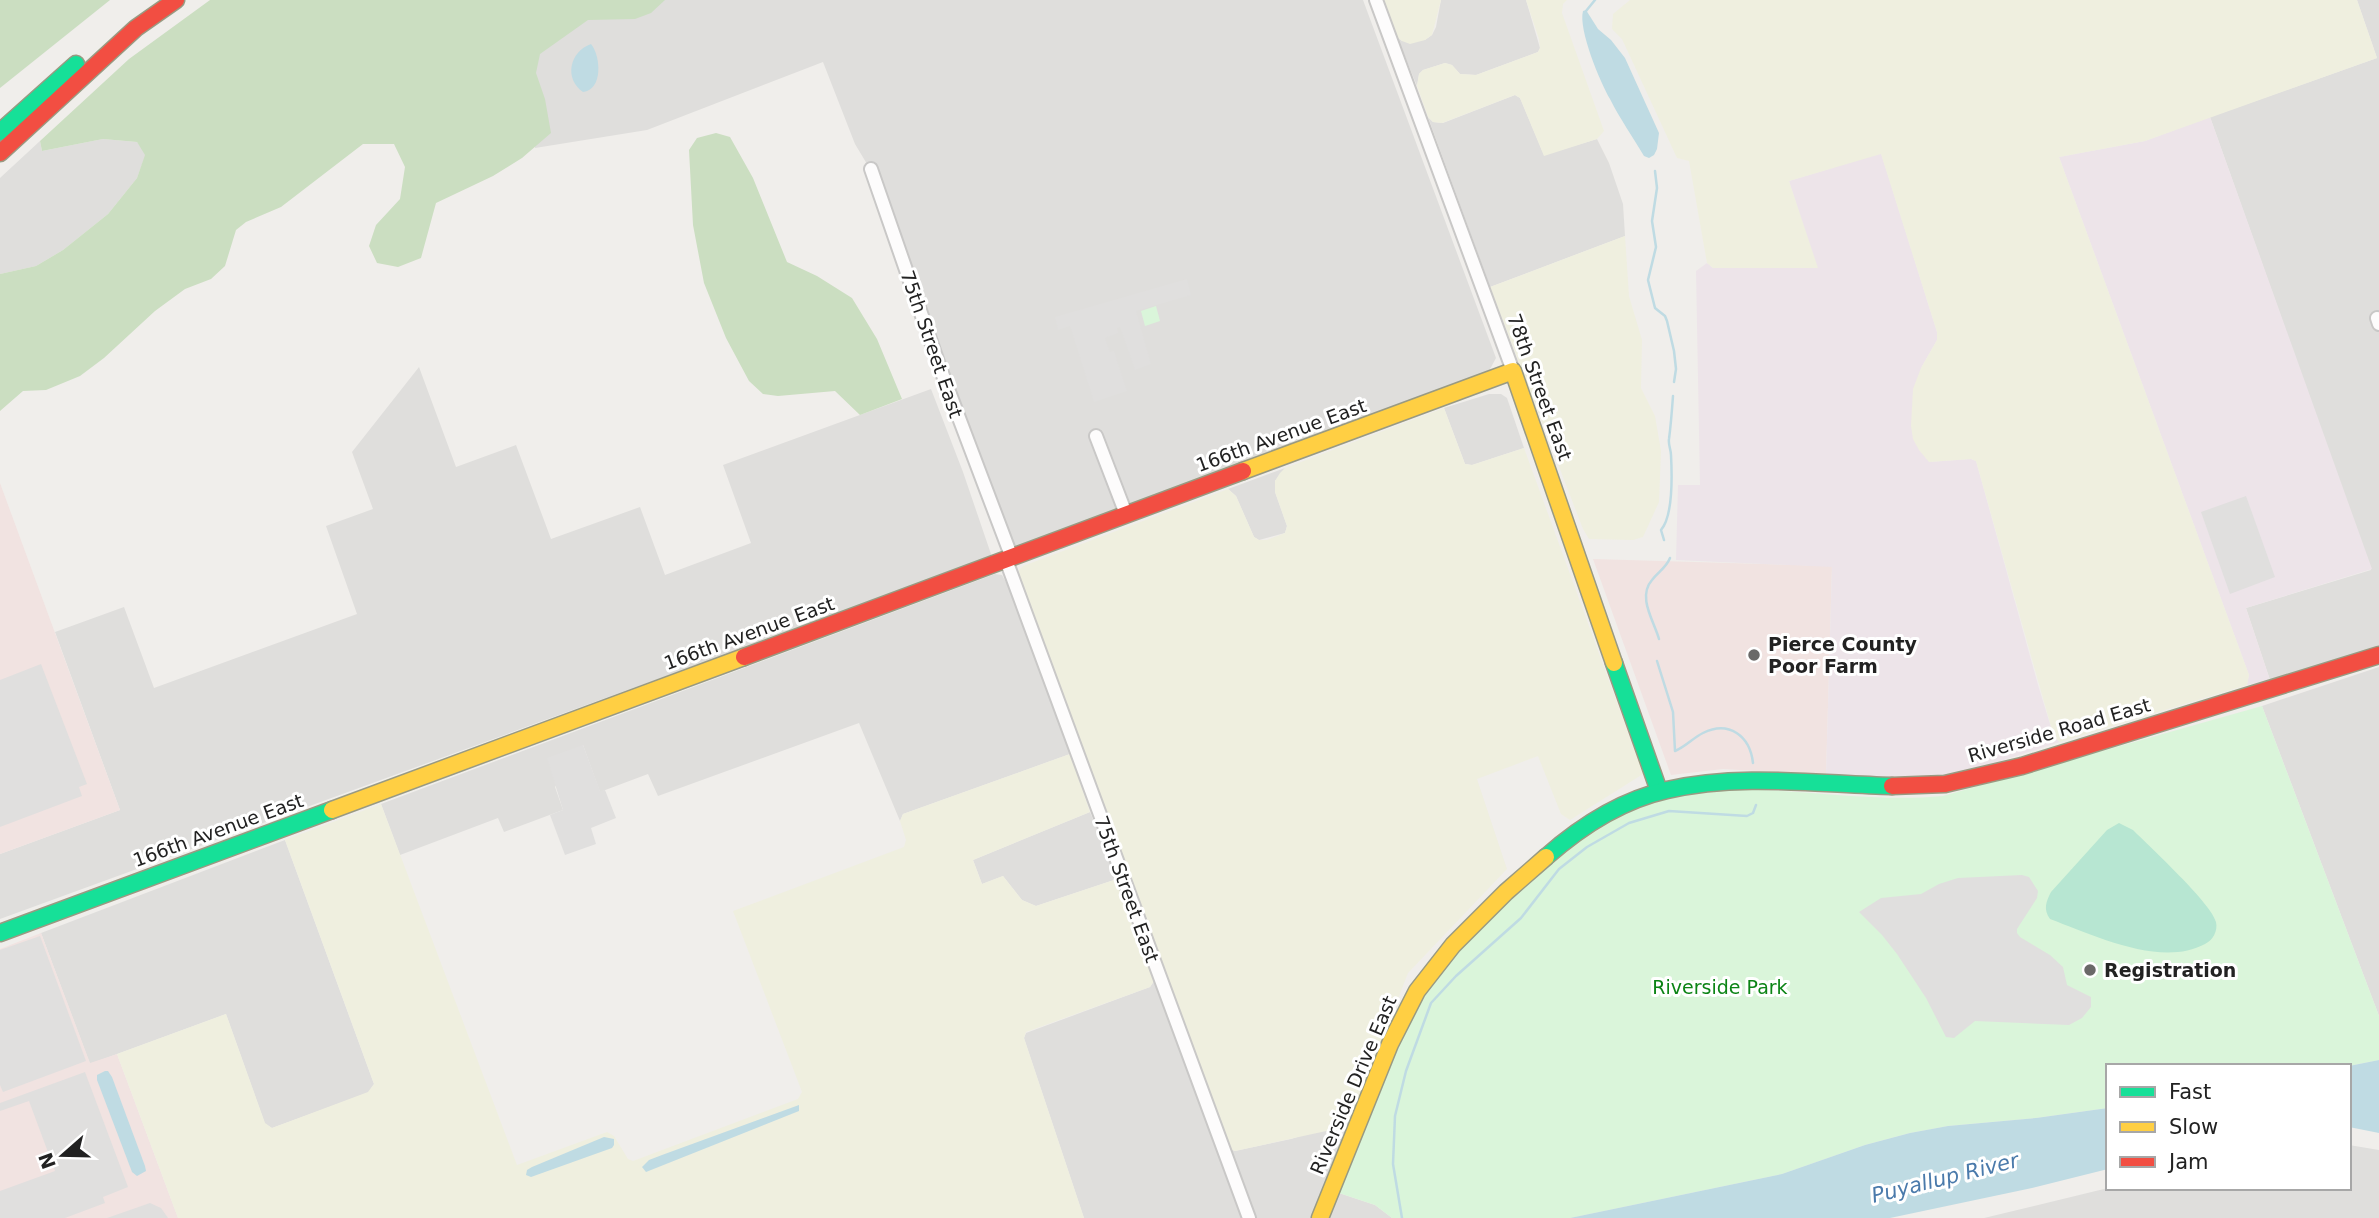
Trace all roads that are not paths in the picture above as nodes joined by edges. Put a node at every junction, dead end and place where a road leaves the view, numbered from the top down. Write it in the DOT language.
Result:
graph roads {
  1 [pos="153,0"];
  2 [pos="176,0"];
  3 [pos="1376,0"];
  4 [pos="0,131"];
  5 [pos="0,153"];
  6 [pos="871,169"];
  7 [pos="1513,371"];
  8 [pos="1097,436"];
  9 [pos="1126,514"];
  10 [pos="1009,559"];
  11 [pos="2379,655"];
  12 [pos="1659,791"];
  13 [pos="0,933"];
  14 [pos="1249,1218"];
  15 [pos="1320,1218"];
  1 -- 4 [label="main road"];
  2 -- 5 [label="main road"];
  3 -- 7 [label="street, 78th Street East"];
  6 -- 10 [label="street, 75th Street East"];
  7 -- 9 [label="main road, 166th Avenue East"];
  7 -- 12 [label="main road, 78th Street East"];
  8 -- 9 [label="street"];
  9 -- 10 [label="main road, 166th Avenue East"];
  10 -- 13 [label="main road, 166th Avenue East"];
  10 -- 14 [label="street, 75th Street East"];
  11 -- 12 [label="main road, Riverside Road East"];
  12 -- 15 [label="main road, Riverside Drive East"];
}
